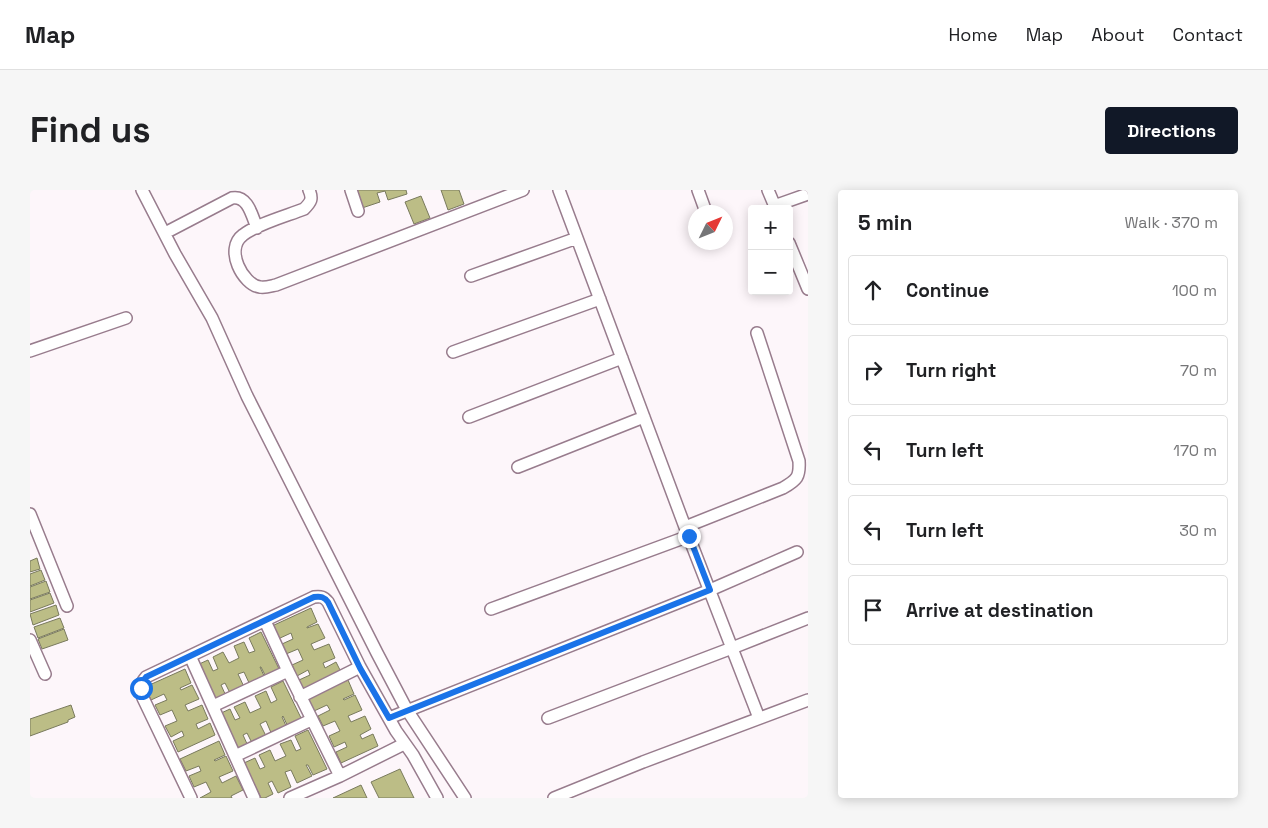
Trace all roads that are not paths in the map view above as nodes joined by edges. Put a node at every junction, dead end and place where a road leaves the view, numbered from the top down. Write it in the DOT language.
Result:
graph roads {
  1 [pos="142,190"];
  2 [pos="309,190"];
  3 [pos="351,190"];
  4 [pos="523,190"];
  5 [pos="559,190"];
  6 [pos="698,190"];
  7 [pos="768,190"];
  8 [pos="808,194"];
  9 [pos="703,205"];
  10 [pos="774,205"];
  11 [pos="780,205"];
  12 [pos="358,211"];
  13 [pos="256,228"];
  14 [pos="165,233"];
  15 [pos="577,238"];
  16 [pos="793,248"];
  17 [pos="803,262"];
  18 [pos="471,276"];
  19 [pos="808,290"];
  20 [pos="600,299"];
  21 [pos="126,318"];
  22 [pos="757,333"];
  23 [pos="30,351"];
  24 [pos="453,352"];
  25 [pos="622,358"];
  26 [pos="469,417"];
  27 [pos="644,417"];
  28 [pos="518,467"];
  29 [pos="30,514"];
  30 [pos="687,531"];
  31 [pos="797,552"];
  32 [pos="710,590"];
  33 [pos="67,606"];
  34 [pos="491,609"];
  35 [pos="808,618"];
  36 [pos="265,621"];
  37 [pos="30,640"];
  38 [pos="732,648"];
  39 [pos="190,656"];
  40 [pos="360,668"];
  41 [pos="288,671"];
  42 [pos="45,674"];
  43 [pos="300,697"];
  44 [pos="808,700"];
  45 [pos="213,706"];
  46 [pos="407,710"];
  47 [pos="389,718"];
  48 [pos="548,718"];
  49 [pos="759,718"];
  50 [pos="311,720"];
  51 [pos="404,744"];
  52 [pos="235,756"];
  53 [pos="340,776"];
  54 [pos="191,798"];
  55 [pos="254,798"];
  56 [pos="290,798"];
  57 [pos="437,798"];
  58 [pos="465,798"];
  59 [pos="554,798"];
  1 -- 14 [label="street"];
  2 -- 13 [label="street"];
  3 -- 12 [label="street"];
  4 -- 13 [label="street"];
  5 -- 15 [label="street"];
  6 -- 9 [label="street"];
  7 -- 10 [label="street"];
  8 -- 11 [label="street"];
  13 -- 14 [label="street"];
  14 -- 46 [label="street"];
  15 -- 18 [label="street"];
  15 -- 20 [label="street"];
  16 -- 17 [label="street"];
  17 -- 19 [label="street"];
  20 -- 24 [label="street"];
  20 -- 25 [label="street"];
  21 -- 23 [label="street"];
  22 -- 30 [label="street"];
  25 -- 26 [label="street"];
  25 -- 27 [label="street"];
  27 -- 28 [label="street"];
  27 -- 30 [label="street"];
  29 -- 33 [label="street"];
  30 -- 32 [label="street"];
  30 -- 34 [label="street"];
  31 -- 32 [label="street"];
  32 -- 38 [label="street"];
  32 -- 46 [label="street"];
  35 -- 38 [label="street"];
  36 -- 39 [label="street"];
  36 -- 40 [label="street"];
  36 -- 41 [label="street"];
  37 -- 42 [label="street"];
  38 -- 48 [label="street"];
  38 -- 49 [label="street"];
  39 -- 45 [label="street"];
  39 -- 54 [label="street"];
  40 -- 43 [label="street"];
  40 -- 47 [label="street"];
  41 -- 43 [label="street"];
  41 -- 45 [label="street"];
  43 -- 50 [label="street"];
  44 -- 49 [label="street"];
  45 -- 52 [label="street"];
  46 -- 47 [label="street"];
  46 -- 58 [label="street"];
  47 -- 51 [label="street"];
  49 -- 59 [label="street"];
  50 -- 52 [label="street"];
  50 -- 53 [label="street"];
  51 -- 53 [label="street"];
  51 -- 57 [label="street"];
  52 -- 55 [label="street"];
  53 -- 56 [label="street"];
}
